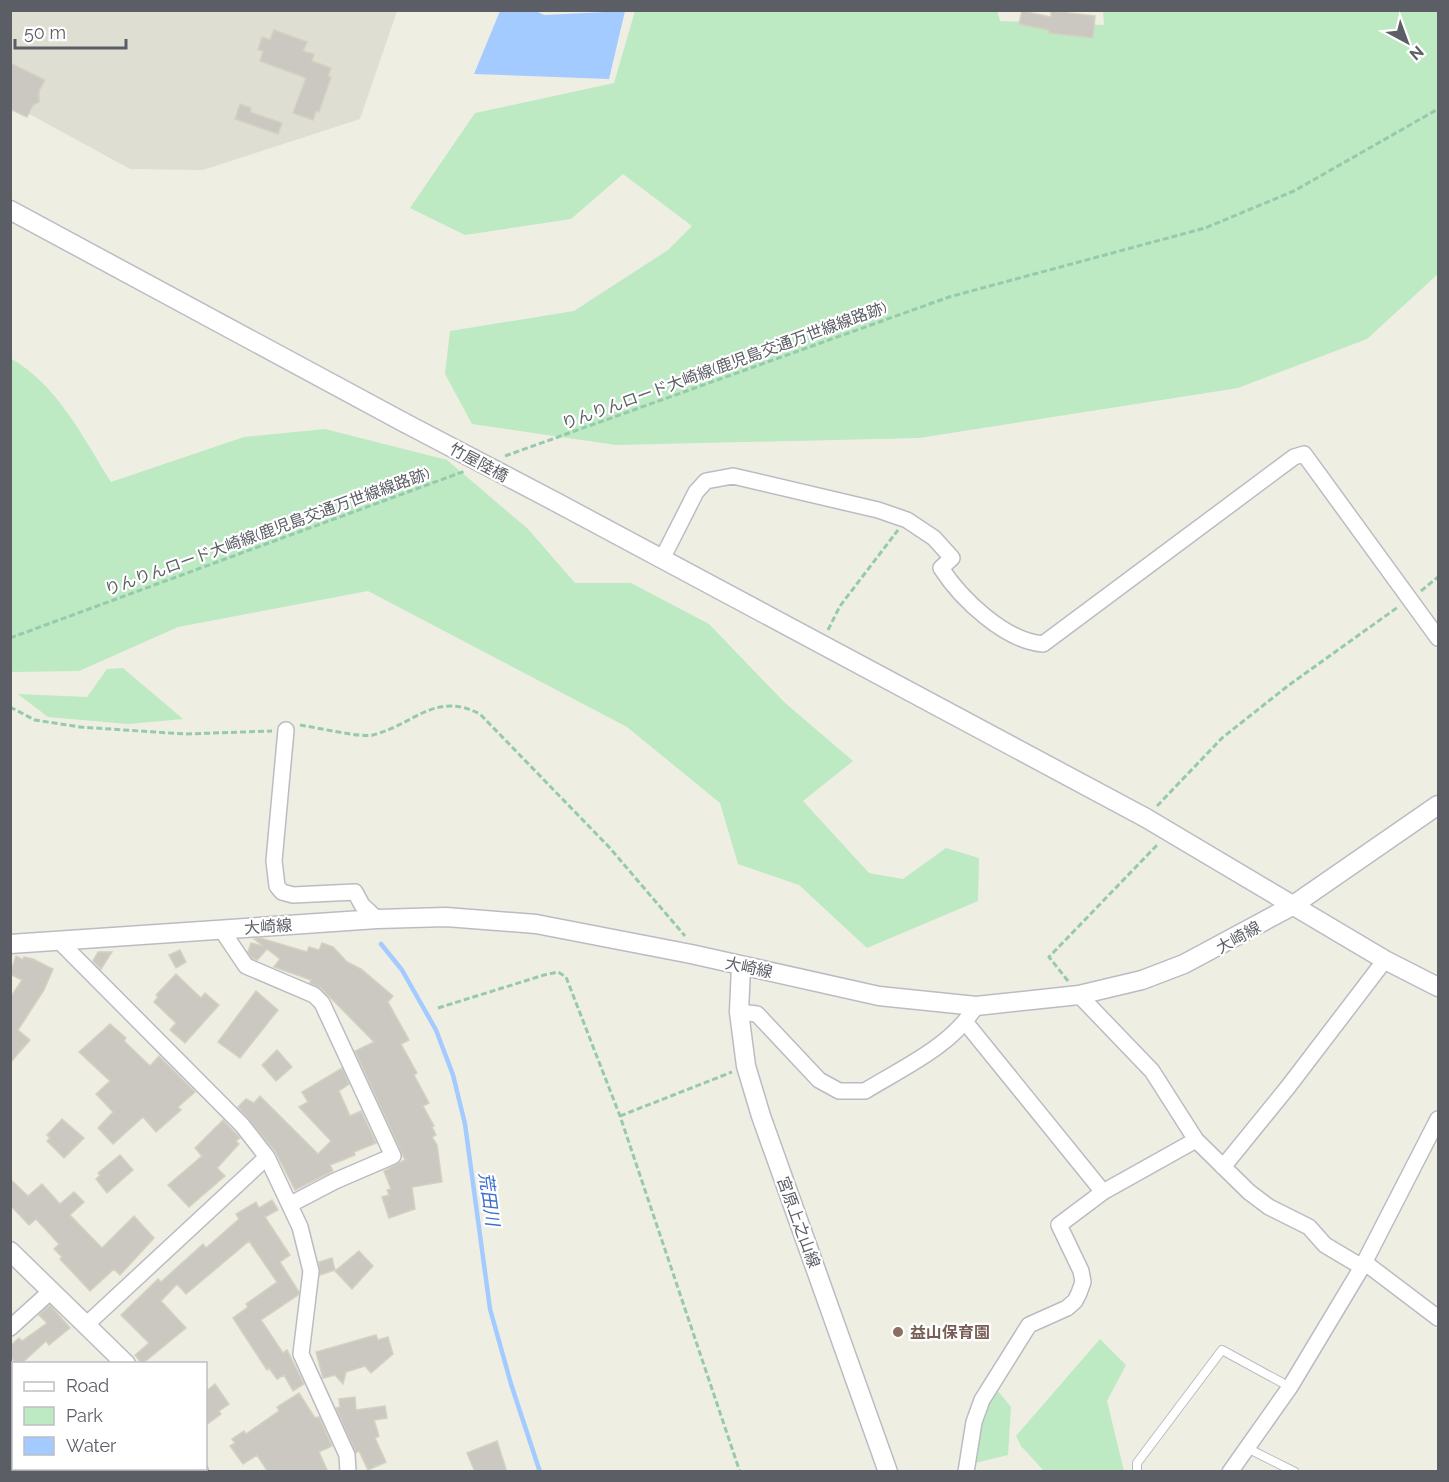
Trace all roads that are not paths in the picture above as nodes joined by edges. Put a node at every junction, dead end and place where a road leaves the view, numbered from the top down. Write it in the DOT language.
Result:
graph roads {
  1 [pos="10,210"];
  2 [pos="662,559"];
  3 [pos="1438,638"];
  4 [pos="286,730"];
  5 [pos="1438,805"];
  6 [pos="1292,906"];
  7 [pos="377,919"];
  8 [pos="221,929"];
  9 [pos="58,940"];
  10 [pos="10,944"];
  11 [pos="1385,960"];
  12 [pos="741,966"];
  13 [pos="1438,987"];
  14 [pos="1079,995"];
  15 [pos="976,1006"];
  16 [pos="740,1012"];
  17 [pos="966,1023"];
  18 [pos="1438,1119"];
  19 [pos="1196,1140"];
  20 [pos="267,1157"];
  21 [pos="1223,1167"];
  22 [pos="1103,1192"];
  23 [pos="291,1204"];
  24 [pos="10,1251"];
  25 [pos="1363,1264"];
  26 [pos="51,1291"];
  27 [pos="1438,1318"];
  28 [pos="86,1325"];
  29 [pos="10,1328"];
  30 [pos="124,1362"];
  31 [pos="1290,1387"];
  32 [pos="1247,1448"];
  33 [pos="348,1472"];
  34 [pos="888,1472"];
  35 [pos="966,1472"];
  36 [pos="1137,1472"];
  37 [pos="1230,1472"];
  38 [pos="1295,1472"];
  1 -- 2 [label="street, 竹屋陸橋, bridge"];
  2 -- 3 [label="street"];
  2 -- 6 [label="street, 竹屋陸橋"];
  4 -- 7 [label="street"];
  5 -- 6 [label="street, 大崎線"];
  6 -- 11 [label="street, 竹屋陸橋"];
  6 -- 14 [label="street, 大崎線"];
  7 -- 8 [label="street, 大崎線"];
  7 -- 12 [label="street, 大崎線"];
  8 -- 9 [label="street, 大崎線"];
  8 -- 23 [label="street"];
  9 -- 10 [label="street, 大崎線"];
  9 -- 20 [label="street"];
  11 -- 13 [label="street, 竹屋陸橋"];
  11 -- 21 [label="street"];
  12 -- 15 [label="street, 大崎線"];
  12 -- 16 [label="street, 宮原上之山線"];
  14 -- 15 [label="street, 大崎線"];
  14 -- 19 [label="street"];
  15 -- 17 [label="street"];
  16 -- 17 [label="street"];
  16 -- 34 [label="street, 宮原上之山線"];
  17 -- 22 [label="street"];
  18 -- 25 [label="street"];
  19 -- 21 [label="street"];
  19 -- 22 [label="street"];
  20 -- 23 [label="street"];
  20 -- 28 [label="street"];
  21 -- 25 [label="street"];
  22 -- 35 [label="street"];
  23 -- 33 [label="street"];
  24 -- 26 [label="street"];
  25 -- 27 [label="street"];
  25 -- 31 [label="street"];
  26 -- 28 [label="street"];
  26 -- 29 [label="street"];
  28 -- 30 [label="street"];
  31 -- 32 [label="street"];
  31 -- 36 [label="lane"];
  32 -- 37 [label="street"];
  32 -- 38 [label="lane"];
}
